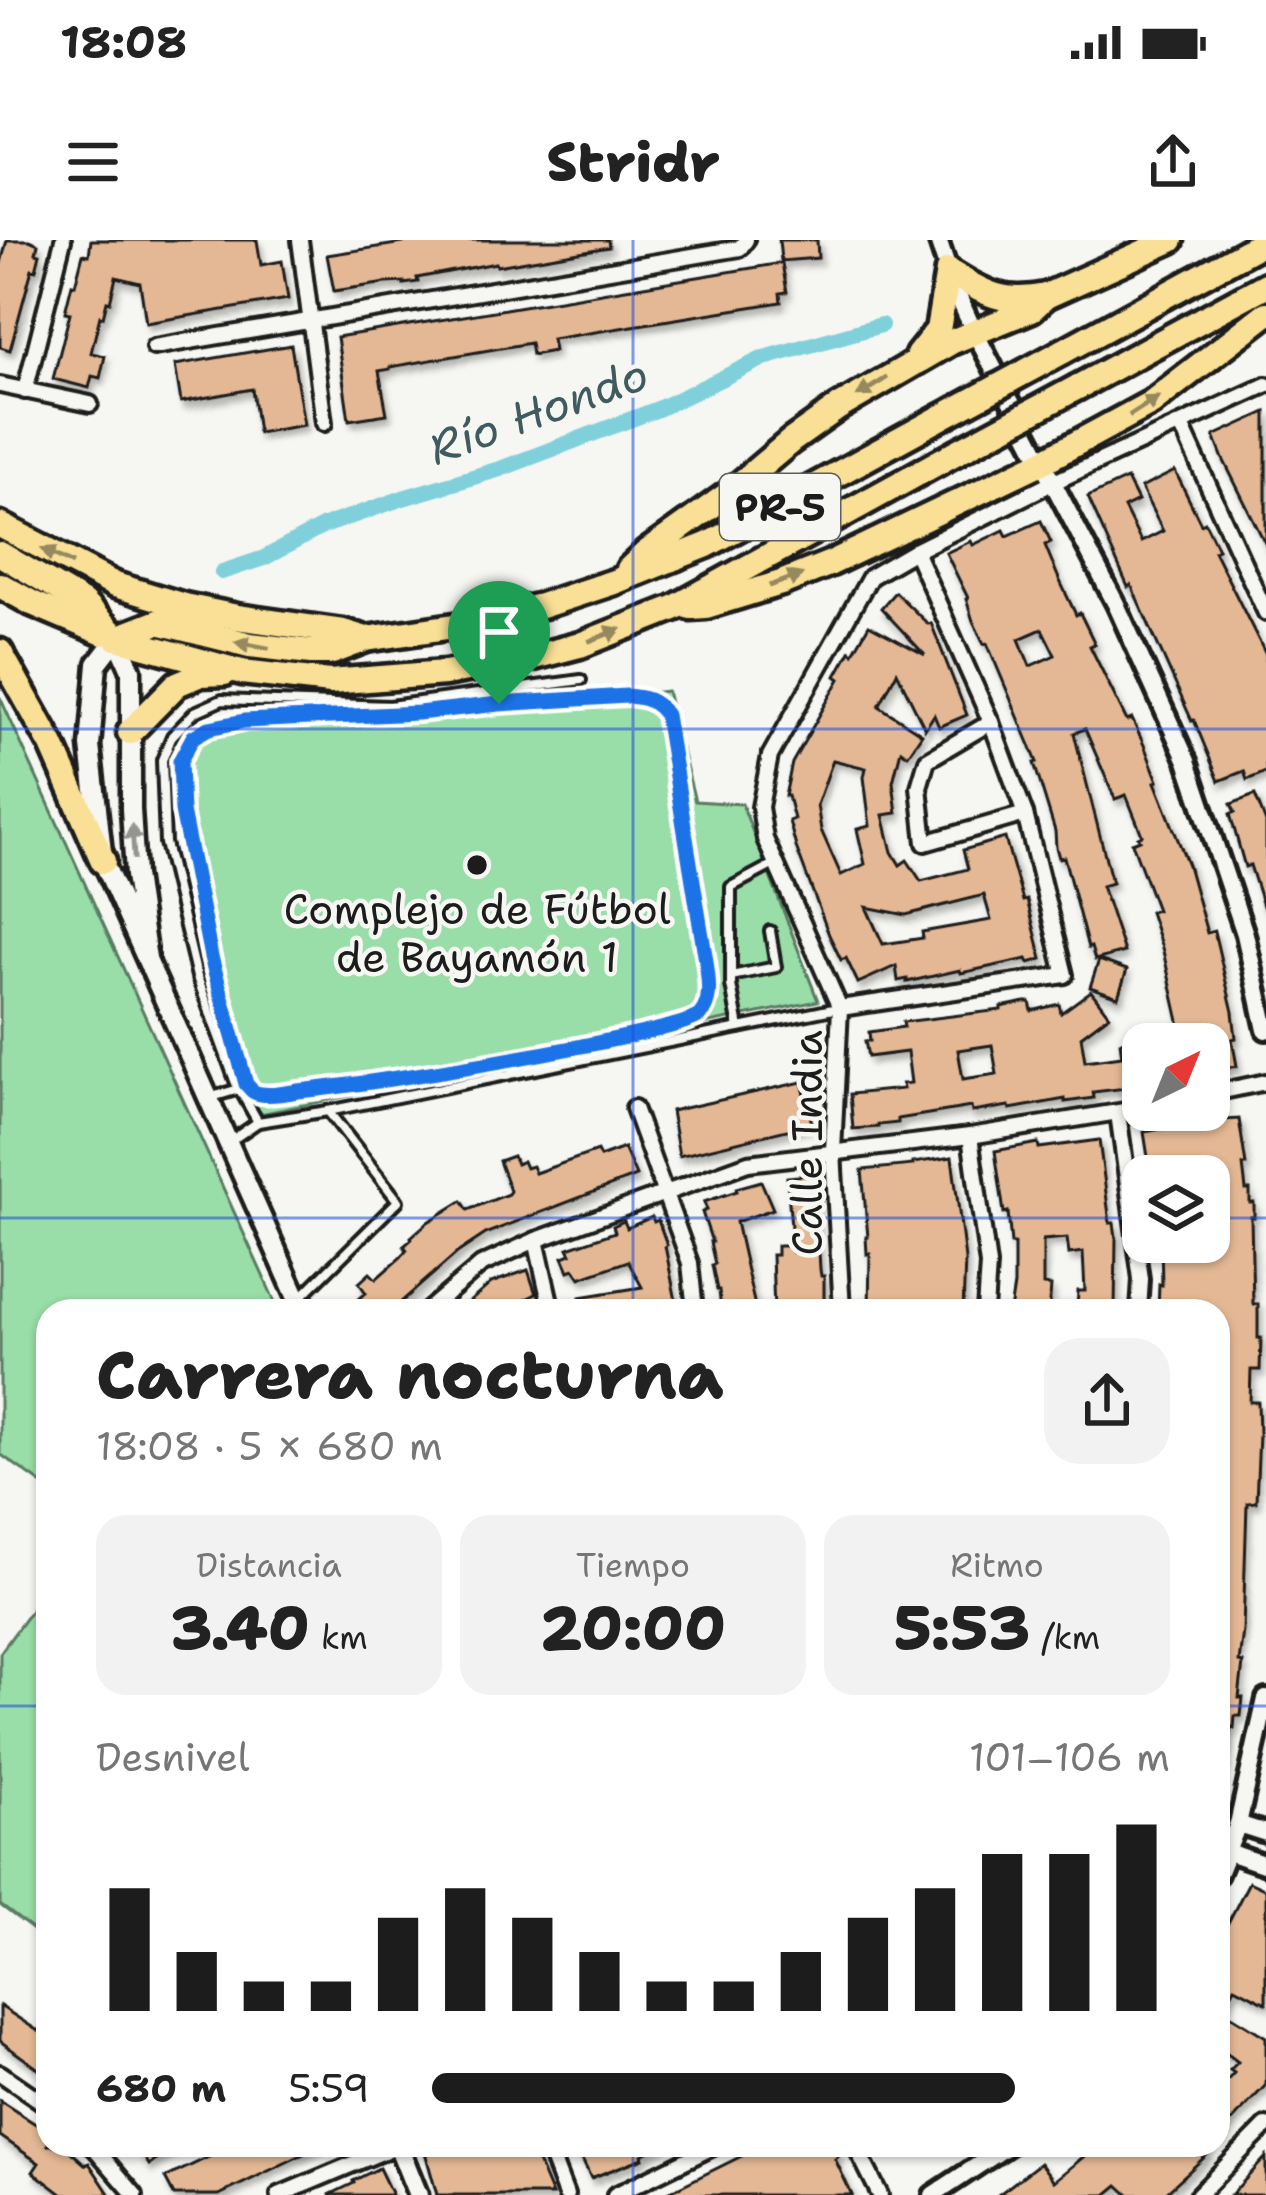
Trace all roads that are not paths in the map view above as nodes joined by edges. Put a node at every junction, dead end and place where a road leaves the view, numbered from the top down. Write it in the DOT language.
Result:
graph roads {
  1 [pos="63,240"];
  2 [pos="300,240"];
  3 [pos="746,240"];
  4 [pos="938,240"];
  5 [pos="1171,240"];
  6 [pos="1266,241"];
  7 [pos="948,271"];
  8 [pos="1266,285"];
  9 [pos="1046,296"];
  10 [pos="1266,314"];
  11 [pos="311,321"];
  12 [pos="976,334"];
  13 [pos="154,347"];
  14 [pos="911,364"];
  15 [pos="0,385"];
  16 [pos="1266,385"];
  17 [pos="25,392"];
  18 [pos="90,404"];
  19 [pos="324,423"];
  20 [pos="1181,425"];
  21 [pos="1048,472"];
  22 [pos="0,525"];
  23 [pos="915,551"];
  24 [pos="0,554"];
  25 [pos="614,582"];
  26 [pos="0,585"];
  27 [pos="674,608"];
  28 [pos="1266,613"];
  29 [pos="116,638"];
  30 [pos="366,639"];
  31 [pos="0,652"];
  32 [pos="242,672"];
  33 [pos="581,680"];
  34 [pos="991,722"];
  35 [pos="130,732"];
  36 [pos="1024,814"];
  37 [pos="103,861"];
  38 [pos="776,863"];
  39 [pos="770,931"];
  40 [pos="147,958"];
  41 [pos="731,976"];
  42 [pos="840,1008"];
  43 [pos="739,1028"];
  44 [pos="1266,1030"];
  45 [pos="1266,1082"];
  46 [pos="239,1089"];
  47 [pos="1230,1090"];
  48 [pos="209,1098"];
  49 [pos="634,1108"];
  50 [pos="328,1111"];
  51 [pos="1122,1112"];
  52 [pos="1118,1113"];
  53 [pos="258,1122"];
  54 [pos="970,1136"];
  55 [pos="228,1142"];
  56 [pos="833,1151"];
  57 [pos="666,1192"];
  58 [pos="536,1240"];
  59 [pos="299,1299"];
  60 [pos="308,1299"];
  61 [pos="441,1299"];
  62 [pos="549,1299"];
  63 [pos="694,1299"];
  64 [pos="841,1299"];
  65 [pos="986,1299"];
  66 [pos="1139,1299"];
  67 [pos="1266,1699"];
  68 [pos="1238,1824"];
  69 [pos="1266,1833"];
  70 [pos="1230,1846"];
  71 [pos="1230,1853"];
  72 [pos="1266,1865"];
  73 [pos="0,2073"];
  74 [pos="36,2098"];
  75 [pos="1266,2126"];
  76 [pos="102,2157"];
  77 [pos="369,2157"];
  78 [pos="403,2157"];
  79 [pos="552,2157"];
  80 [pos="688,2157"];
  81 [pos="861,2157"];
  82 [pos="991,2157"];
  83 [pos="135,2195"];
  84 [pos="279,2195"];
  85 [pos="418,2195"];
  86 [pos="566,2195"];
  87 [pos="615,2195"];
  88 [pos="880,2195"];
  89 [pos="933,2195"];
  90 [pos="1198,2195"];
  1 -- 17 [label="street"];
  2 -- 11 [label="street"];
  3 -- 11 [label="street"];
  4 -- 7 [label="street"];
  5 -- 9 [label="highway"];
  6 -- 25 [label="highway, PR-5, bridge"];
  7 -- 9 [label="highway"];
  7 -- 12 [label="street"];
  7 -- 14 [label="highway"];
  8 -- 27 [label="highway, PR-5, bridge"];
  9 -- 12 [label="highway"];
  21 -- 10 [label="highway, one-way"];
  11 -- 13 [label="street"];
  11 -- 19 [label="street"];
  12 -- 14 [label="highway"];
  12 -- 21 [label="street"];
  14 -- 25 [label="highway, one-way"];
  15 -- 17 [label="street"];
  16 -- 20 [label="street, Calle India"];
  17 -- 18 [label="street"];
  20 -- 21 [label="street, Calle India"];
  20 -- 28 [label="street"];
  21 -- 23 [label="street, Calle India"];
  27 -- 21 [label="highway, one-way"];
  21 -- 44 [label="street"];
  30 -- 22 [label="highway, PR-5, one-way"];
  23 -- 34 [label="street"];
  23 -- 38 [label="street, Calle India"];
  24 -- 29 [label="highway"];
  25 -- 30 [label="highway, PR-5"];
  26 -- 29 [label="highway"];
  32 -- 27 [label="highway, PR-5, one-way"];
  30 -- 29 [label="highway, one-way"];
  29 -- 32 [label="highway, PR-5"];
  29 -- 35 [label="main road"];
  29 -- 37 [label="main road"];
  31 -- 37 [label="highway"];
  32 -- 35 [label="highway"];
  33 -- 46 [label="lane"];
  34 -- 36 [label="street"];
  34 -- 36 [label="street"];
  40 -- 35 [label="main road, one-way"];
  36 -- 42 [label="street"];
  37 -- 40 [label="main road"];
  38 -- 41 [label="lane"];
  38 -- 42 [label="street, Calle India"];
  39 -- 41 [label="lane"];
  40 -- 48 [label="main road"];
  41 -- 43 [label="lane"];
  42 -- 43 [label="lane"];
  42 -- 56 [label="street, Calle India"];
  43 -- 50 [label="lane"];
  45 -- 47 [label="street"];
  46 -- 48 [label="lane"];
  46 -- 53 [label="lane"];
  48 -- 55 [label="main road"];
  49 -- 57 [label="street"];
  50 -- 53 [label="lane"];
  50 -- 60 [label="lane"];
  51 -- 52 [label="street"];
  52 -- 54 [label="street"];
  52 -- 66 [label="street"];
  53 -- 55 [label="lane"];
  54 -- 56 [label="street"];
  54 -- 65 [label="street"];
  55 -- 59 [label="main road"];
  56 -- 57 [label="street"];
  56 -- 64 [label="street, Calle India"];
  57 -- 58 [label="street"];
  57 -- 63 [label="street"];
  58 -- 61 [label="street"];
  58 -- 62 [label="street"];
  67 -- 68 [label="street"];
  68 -- 69 [label="street"];
  68 -- 70 [label="street"];
  71 -- 72 [label="street"];
  73 -- 74 [label="street"];
  75 -- 90 [label="street"];
  76 -- 83 [label="street"];
  77 -- 84 [label="street"];
  78 -- 85 [label="main road"];
  79 -- 86 [label="street"];
  80 -- 87 [label="street"];
  81 -- 88 [label="street"];
  82 -- 89 [label="street"];
}
